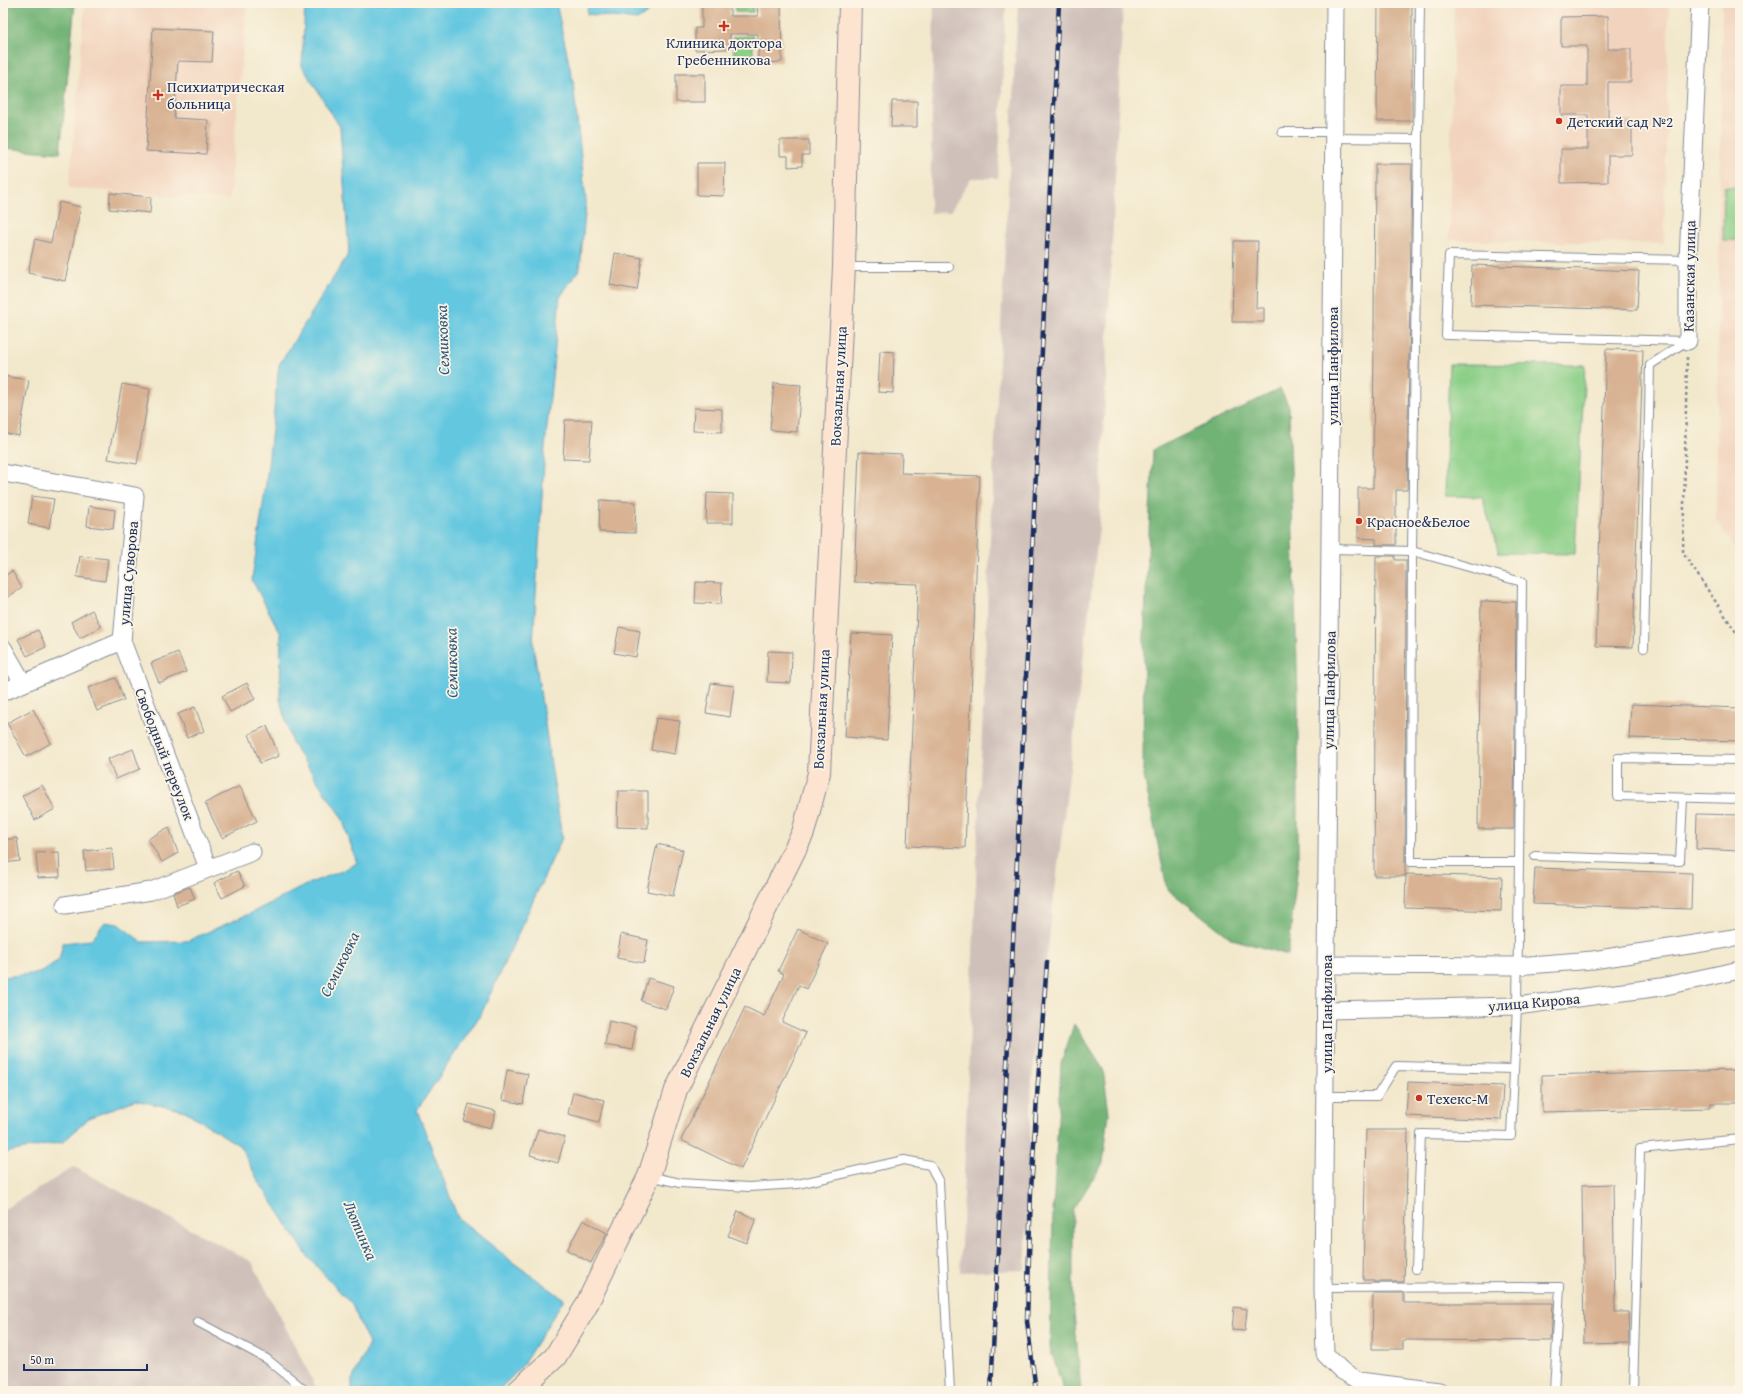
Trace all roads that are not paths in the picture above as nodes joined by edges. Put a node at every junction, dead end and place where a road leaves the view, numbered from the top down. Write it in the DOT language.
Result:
graph roads {
  1 [pos="850,3"];
  2 [pos="1335,3"];
  3 [pos="1420,3"];
  4 [pos="1700,3"];
  5 [pos="1282,132"];
  6 [pos="1333,135"];
  7 [pos="1418,139"];
  8 [pos="1688,260"];
  9 [pos="844,266"];
  10 [pos="949,268"];
  11 [pos="1688,341"];
  12 [pos="3,472"];
  13 [pos="1331,549"];
  14 [pos="1412,551"];
  15 [pos="122,641"];
  16 [pos="3,648"];
  17 [pos="1644,648"];
  18 [pos="23,683"];
  19 [pos="3,692"];
  20 [pos="1740,760"];
  21 [pos="1683,798"];
  22 [pos="1740,799"];
  23 [pos="252,852"];
  24 [pos="1535,856"];
  25 [pos="1519,862"];
  26 [pos="208,868"];
  27 [pos="65,905"];
  28 [pos="1740,937"];
  29 [pos="1326,965"];
  30 [pos="1517,966"];
  31 [pos="1740,970"];
  32 [pos="1517,1006"];
  33 [pos="1326,1010"];
  34 [pos="1513,1069"];
  35 [pos="1325,1096"];
  36 [pos="1740,1139"];
  37 [pos="649,1176"];
  38 [pos="1416,1269"];
  39 [pos="1323,1288"];
  40 [pos="198,1322"];
  41 [pos="1359,1386"];
  42 [pos="306,1391"];
  43 [pos="518,1391"];
  44 [pos="950,1391"];
  45 [pos="1439,1391"];
  46 [pos="1554,1391"];
  47 [pos="1634,1391"];
  1 -- 9 [label="main road, Вокзальная улица"];
  2 -- 6 [label="street, улица Панфилова"];
  3 -- 7 [label="lane"];
  4 -- 8 [label="street, Казанская улица"];
  5 -- 6 [label="lane"];
  6 -- 7 [label="lane"];
  6 -- 13 [label="street, улица Панфилова"];
  7 -- 14 [label="lane"];
  8 -- 11 [label="street, Казанская улица"];
  8 -- 11 [label="lane"];
  9 -- 10 [label="lane"];
  9 -- 37 [label="main road, Вокзальная улица"];
  11 -- 17 [label="lane, Казанская улица"];
  12 -- 15 [label="street, улица Суворова"];
  13 -- 14 [label="lane"];
  13 -- 29 [label="street, улица Панфилова"];
  14 -- 25 [label="lane"];
  14 -- 25 [label="lane"];
  15 -- 18 [label="street, улица Суворова"];
  15 -- 26 [label="street, Свободный переулок"];
  16 -- 18 [label="street"];
  18 -- 19 [label="street, улица Суворова"];
  20 -- 21 [label="lane"];
  21 -- 22 [label="lane"];
  21 -- 24 [label="lane"];
  23 -- 26 [label="street"];
  25 -- 30 [label="lane"];
  26 -- 27 [label="street"];
  28 -- 30 [label="street"];
  29 -- 30 [label="street"];
  29 -- 33 [label="street, улица Панфилова"];
  30 -- 32 [label="lane"];
  31 -- 32 [label="street, улица Кирова"];
  32 -- 33 [label="street, улица Кирова"];
  32 -- 34 [label="lane"];
  33 -- 35 [label="street, улица Панфилова"];
  34 -- 35 [label="lane"];
  34 -- 38 [label="lane"];
  35 -- 39 [label="street, улица Панфилова"];
  36 -- 47 [label="lane"];
  37 -- 43 [label="main road, Вокзальная улица"];
  37 -- 44 [label="lane"];
  39 -- 41 [label="street, улица Панфилова"];
  39 -- 46 [label="lane"];
  40 -- 42 [label="lane"];
  41 -- 45 [label="street"];
}
